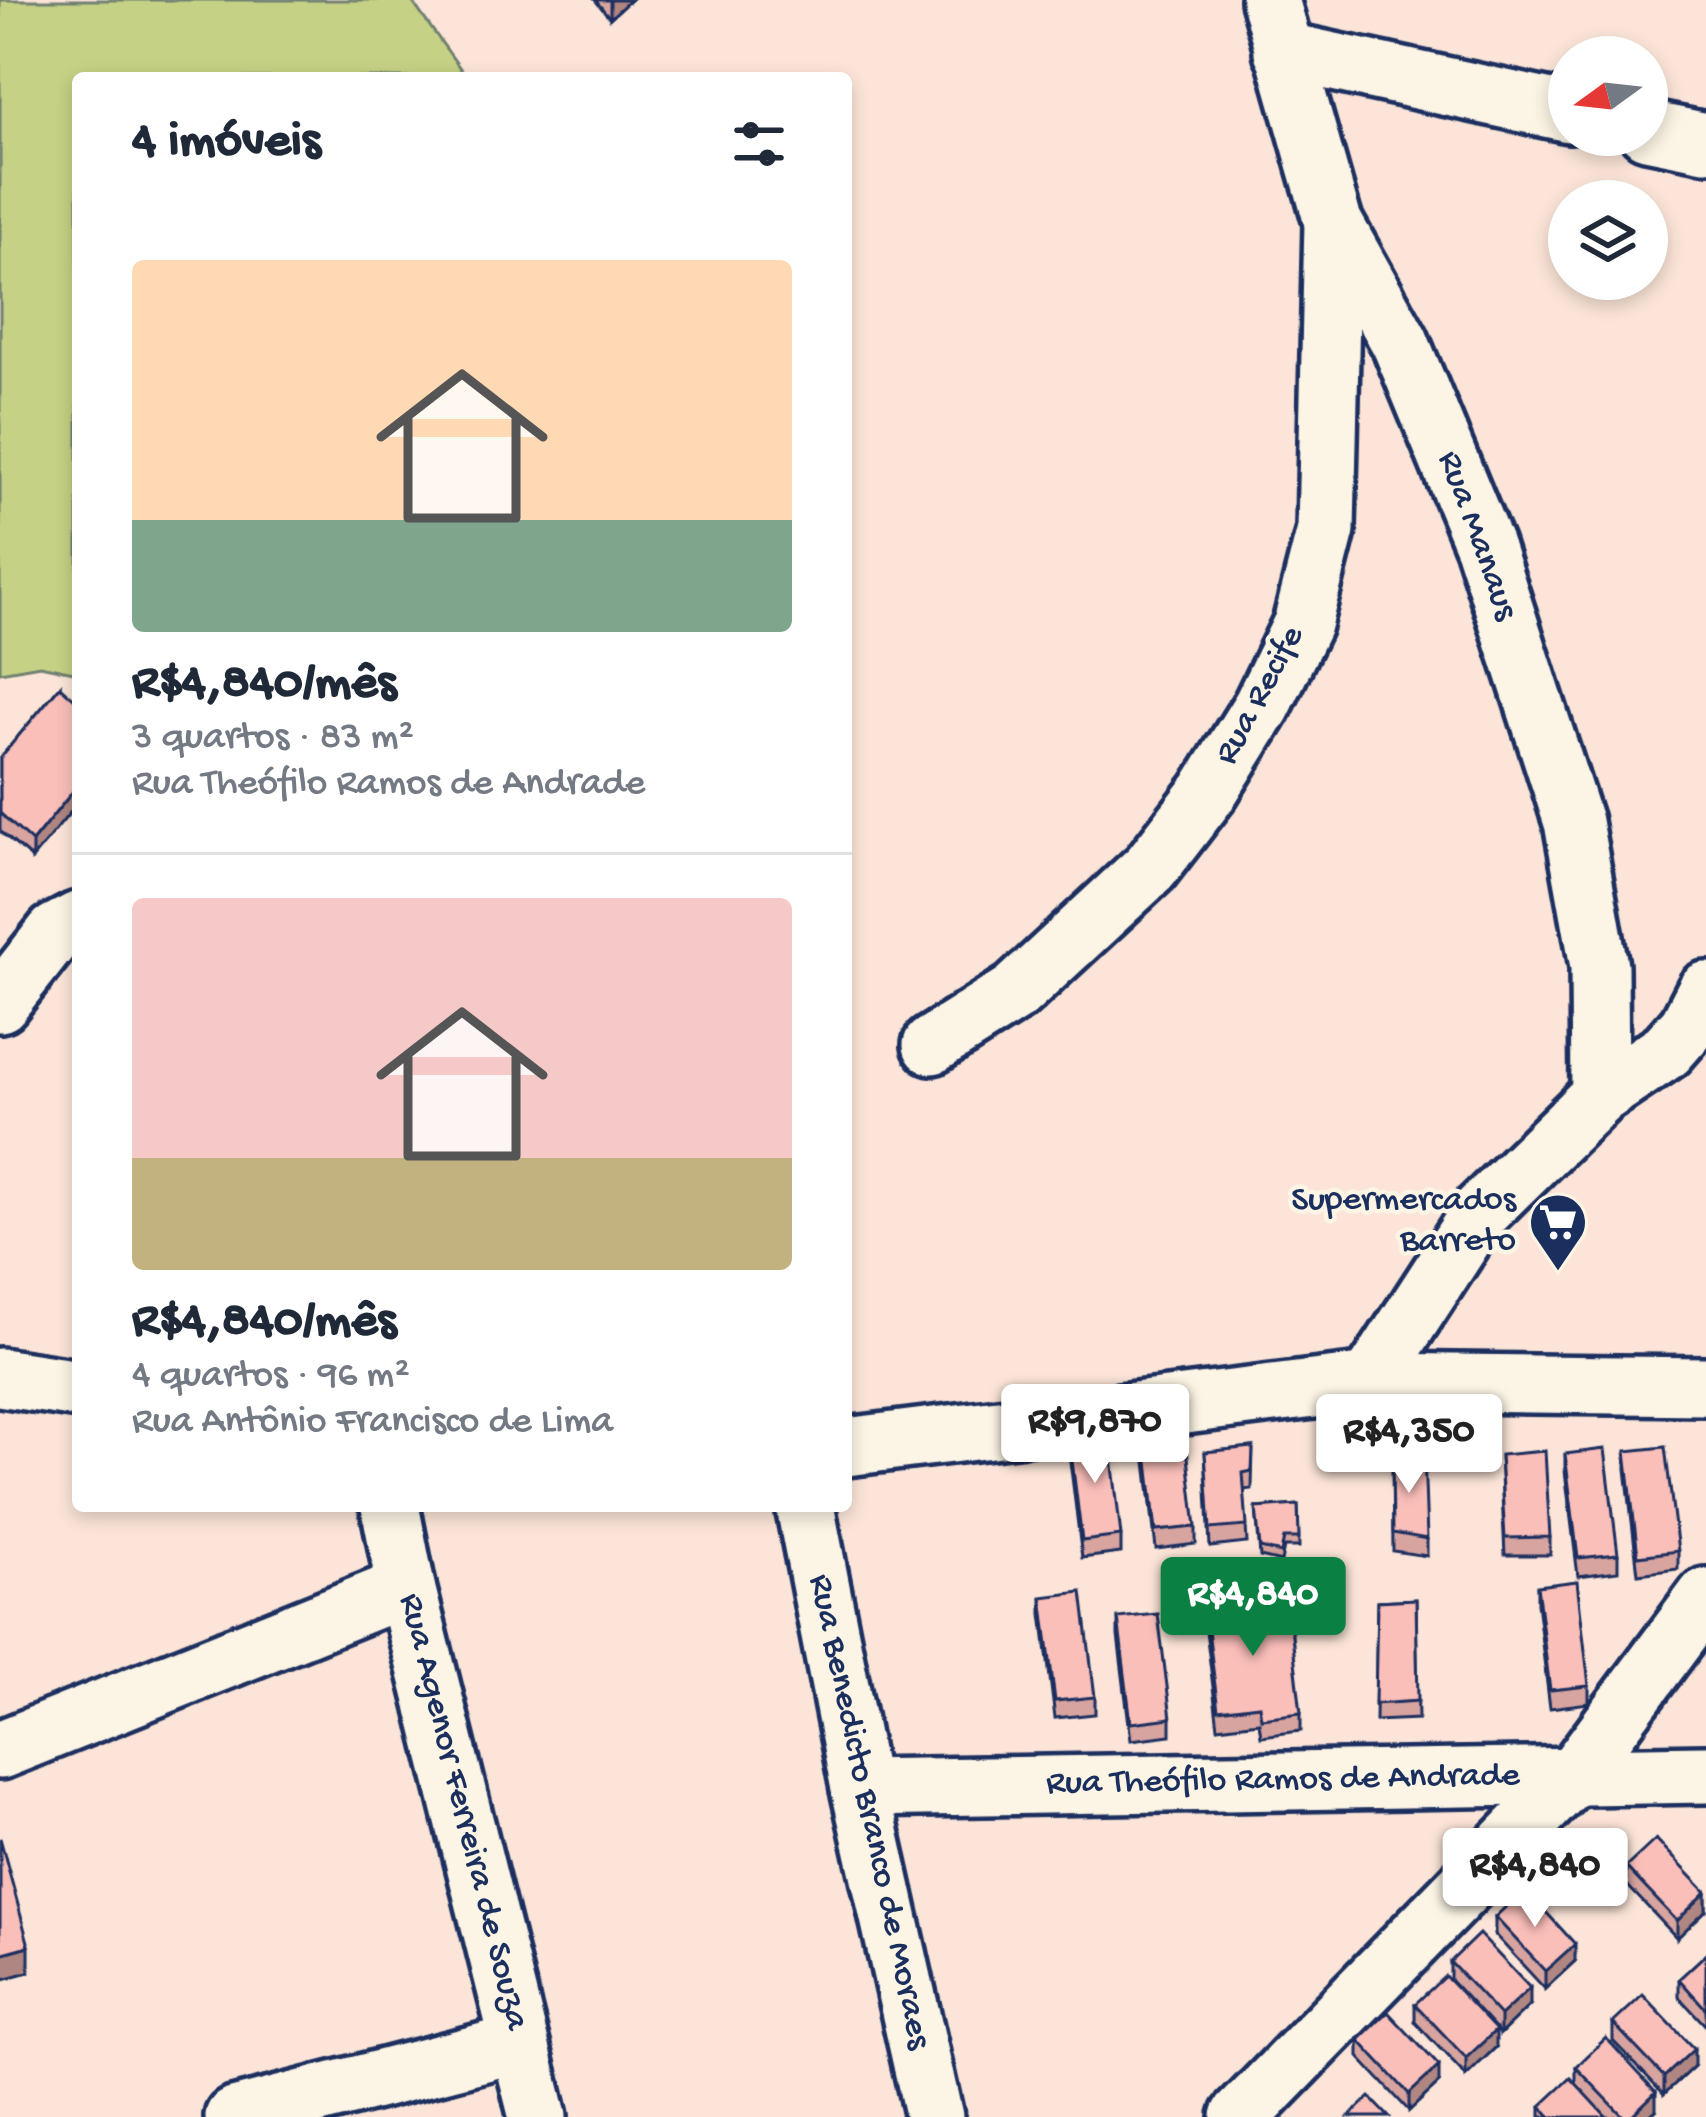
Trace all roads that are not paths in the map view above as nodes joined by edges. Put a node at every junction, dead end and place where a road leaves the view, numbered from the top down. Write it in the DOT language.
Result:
graph roads {
  1 [pos="1276,26"];
  2 [pos="1548,107"];
  3 [pos="1668,134"];
  4 [pos="1706,142"];
  5 [pos="1333,222"];
  6 [pos="72,924"];
  7 [pos="1706,991"];
  8 [pos="0,1003"];
  9 [pos="932,1045"];
  10 [pos="1600,1095"];
  11 [pos="0,1377"];
  12 [pos="1370,1382"];
  13 [pos="1706,1387"];
  14 [pos="72,1388"];
  15 [pos="852,1446"];
  16 [pos="391,1512"];
  17 [pos="806,1512"];
  18 [pos="406,1587"];
  19 [pos="1706,1598"];
  20 [pos="0,1750"];
  21 [pos="1706,1774"];
  22 [pos="1574,1775"];
  23 [pos="860,1789"];
  24 [pos="519,2043"];
  25 [pos="234,2117"];
  26 [pos="538,2117"];
  27 [pos="934,2117"];
  28 [pos="1240,2117"];
  1 -- 2 [label="street"];
  1 -- 5 [label="street, Rua Manaus"];
  3 -- 4 [label="street"];
  5 -- 9 [label="street, Rua Recife"];
  5 -- 10 [label="street, Rua Manaus"];
  6 -- 8 [label="street"];
  7 -- 10 [label="street"];
  10 -- 12 [label="street"];
  11 -- 14 [label="street"];
  12 -- 13 [label="street"];
  12 -- 15 [label="street"];
  16 -- 18 [label="street, Rua Agenor Ferreira de Souza"];
  17 -- 23 [label="street, Rua Benedicto Branco de Moraes"];
  18 -- 20 [label="street"];
  18 -- 24 [label="street, Rua Agenor Ferreira de Souza"];
  19 -- 22 [label="street"];
  21 -- 22 [label="street, Rua Theófilo Ramos de Andrade"];
  22 -- 23 [label="street, Rua Theófilo Ramos de Andrade"];
  22 -- 28 [label="street"];
  23 -- 27 [label="street, Rua Benedicto Branco de Moraes"];
  24 -- 25 [label="street"];
  24 -- 26 [label="street, Rua Agenor Ferreira de Souza"];
}
